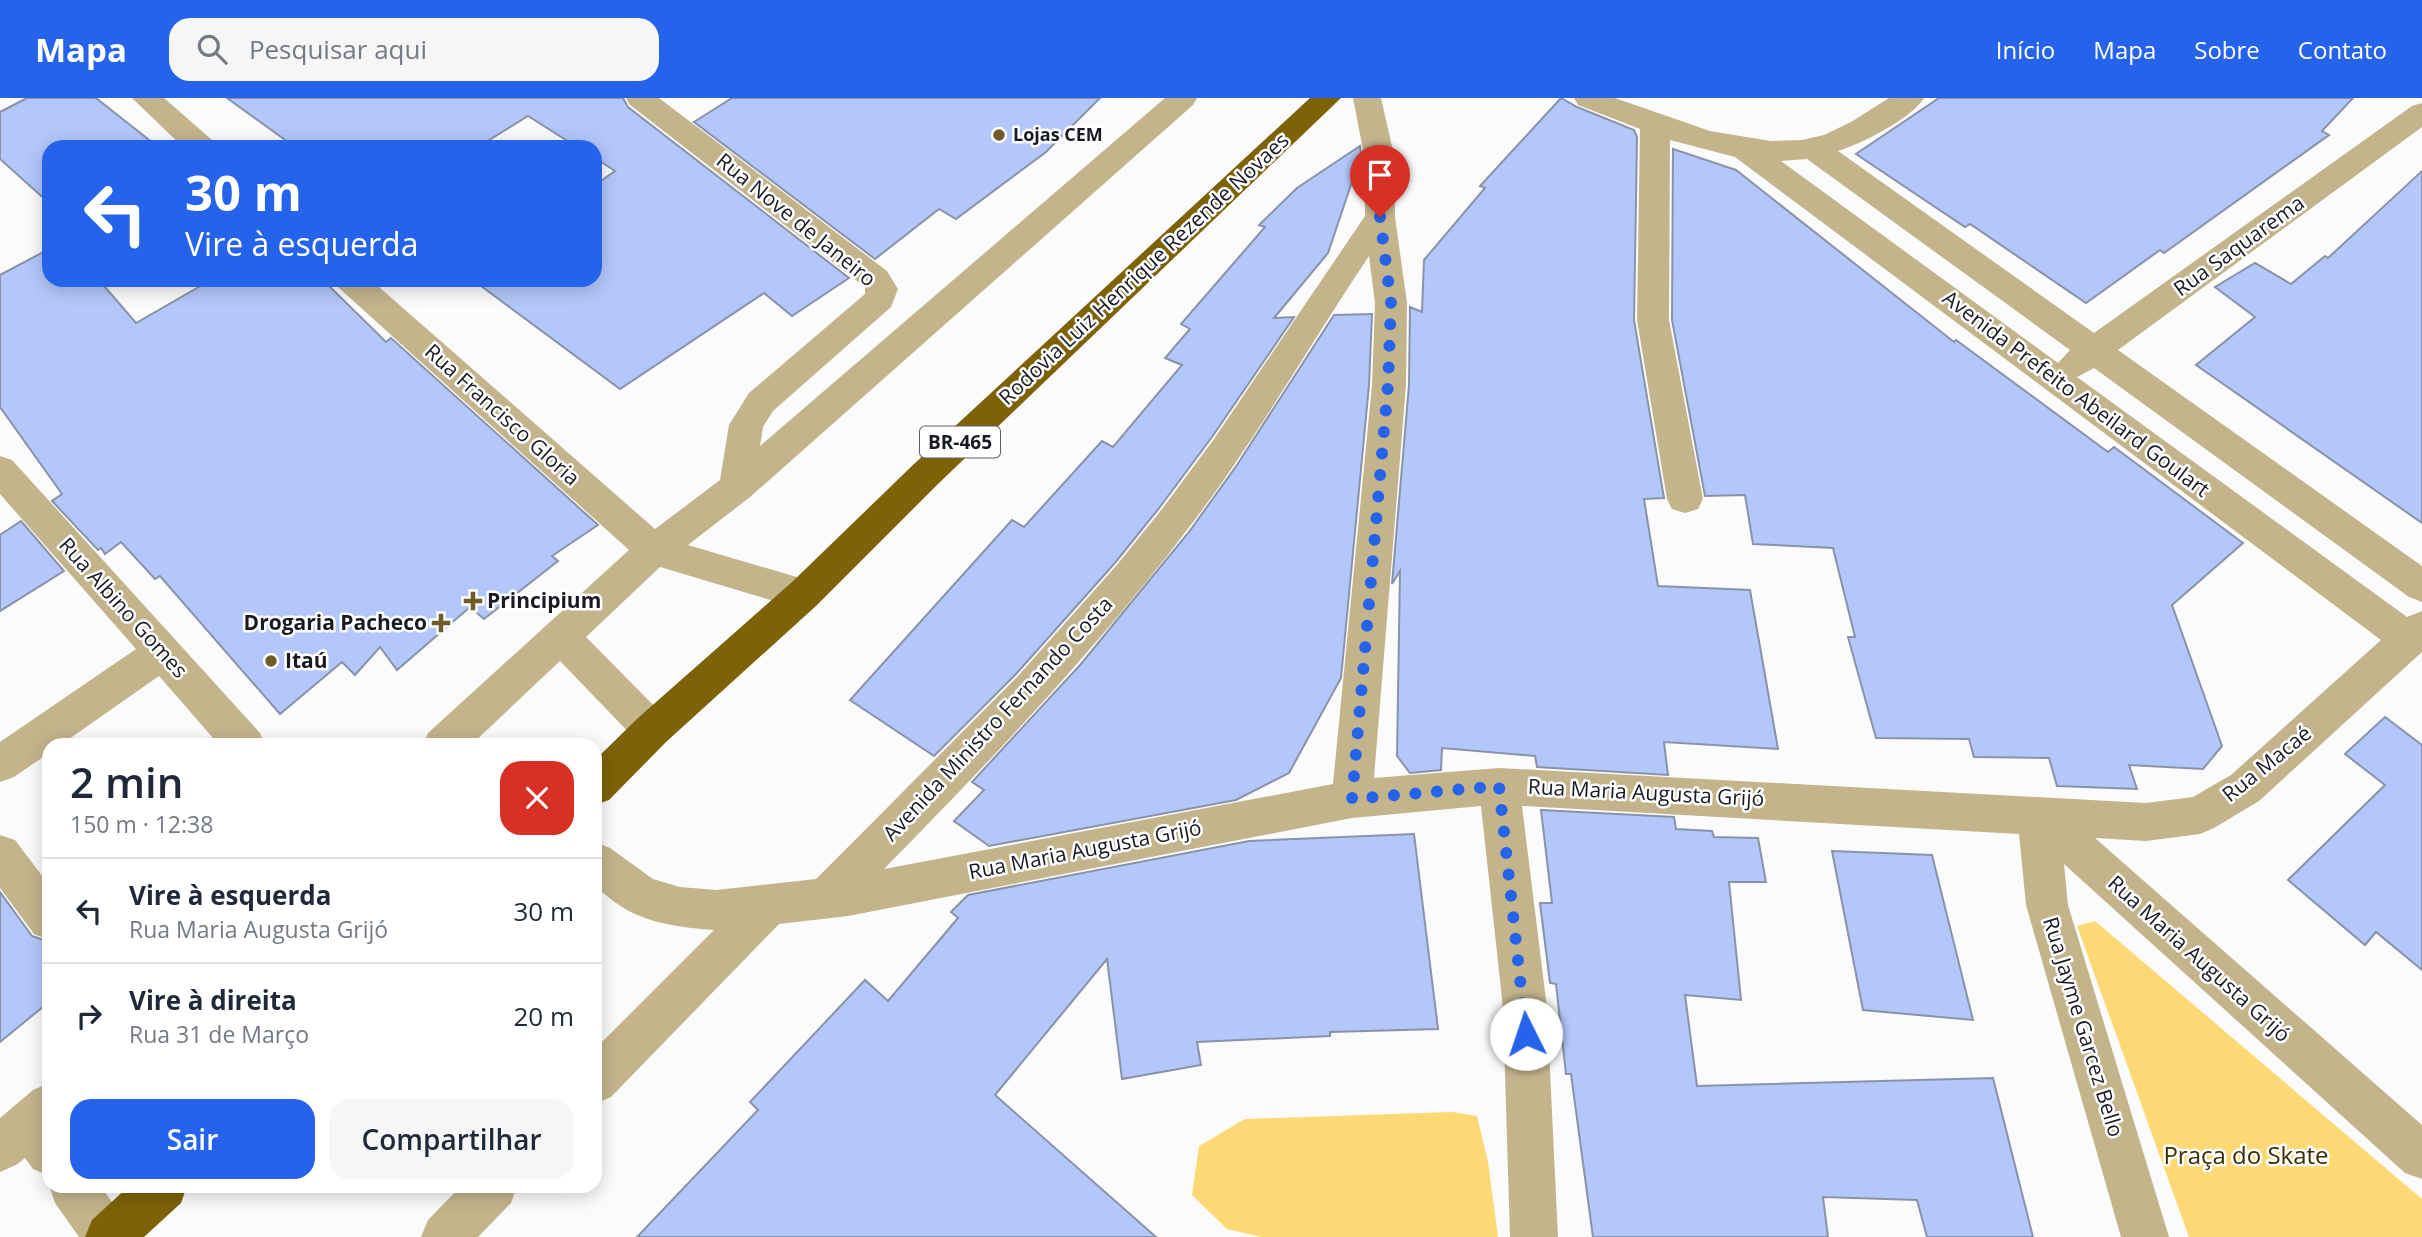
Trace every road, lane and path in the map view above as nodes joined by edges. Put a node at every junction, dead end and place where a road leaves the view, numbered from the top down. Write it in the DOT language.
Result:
graph roads {
  1 [pos="146,98"];
  2 [pos="639,98"];
  3 [pos="1183,98"];
  4 [pos="1326,98"];
  5 [pos="1367,98"];
  6 [pos="1588,98"];
  7 [pos="1910,98"];
  8 [pos="2422,113"];
  9 [pos="1655,124"];
  10 [pos="193,140"];
  11 [pos="1744,148"];
  12 [pos="1813,148"];
  13 [pos="1380,217"];
  14 [pos="358,287"];
  15 [pos="1323,299"];
  16 [pos="1391,312"];
  17 [pos="2095,351"];
  18 [pos="2056,379"];
  19 [pos="0,470"];
  20 [pos="737,487"];
  21 [pos="1685,499"];
  22 [pos="654,550"];
  23 [pos="2422,586"];
  24 [pos="804,594"];
  25 [pos="2415,634"];
  26 [pos="562,638"];
  27 [pos="163,652"];
  28 [pos="652,730"];
  29 [pos="239,738"];
  30 [pos="451,738"];
  31 [pos="0,764"];
  32 [pos="602,780"];
  33 [pos="1499,786"];
  34 [pos="1352,799"];
  35 [pos="2038,814"];
  36 [pos="0,854"];
  37 [pos="602,867"];
  38 [pos="826,898"];
  39 [pos="769,904"];
  40 [pos="42,910"];
  41 [pos="602,1074"];
  42 [pos="2422,1156"];
  43 [pos="77,1193"];
  44 [pos="156,1193"];
  45 [pos="487,1193"];
  46 [pos="108,1237"];
  47 [pos="445,1237"];
  48 [pos="1534,1237"];
  49 [pos="2146,1237"];
  1 -- 10 [label="street"];
  2 -- 20 [label="street, Rua Nove de Janeiro"];
  3 -- 20 [label="street"];
  4 -- 24 [label="highway, Rodovia Luiz Henrique Rezende Novaes / BR-465"];
  5 -- 13 [label="street"];
  6 -- 9 [label="street, Avenida Prefeito Abeilard Goulart"];
  7 -- 12 [label="street"];
  8 -- 17 [label="street, Rua Saquarema"];
  9 -- 11 [label="street, Avenida Prefeito Abeilard Goulart"];
  9 -- 21 [label="street"];
  11 -- 12 [label="street, Avenida Prefeito Abeilard Goulart"];
  11 -- 18 [label="street, Avenida Prefeito Abeilard Goulart"];
  12 -- 17 [label="street, Avenida Prefeito Abeilard Goulart"];
  13 -- 15 [label="street, Avenida Ministro Fernando Costa"];
  13 -- 16 [label="street"];
  14 -- 22 [label="street, Rua Francisco Gloria"];
  15 -- 16 [label="street"];
  15 -- 38 [label="street, Avenida Ministro Fernando Costa"];
  16 -- 34 [label="street"];
  17 -- 18 [label="street, Rua Saquarema"];
  17 -- 23 [label="street, Avenida Prefeito Abeilard Goulart"];
  18 -- 25 [label="street, Avenida Prefeito Abeilard Goulart"];
  19 -- 27 [label="street, Rua Albino Gomes"];
  20 -- 22 [label="street"];
  22 -- 24 [label="street"];
  22 -- 26 [label="street"];
  24 -- 28 [label="highway, Rodovia Luiz Henrique Rezende Novaes / BR-465"];
  25 -- 35 [label="street, Rua Macaé"];
  26 -- 28 [label="street"];
  26 -- 30 [label="street"];
  27 -- 29 [label="street, Rua Albino Gomes"];
  27 -- 31 [label="street"];
  28 -- 32 [label="highway, Rodovia Luiz Henrique Rezende Novaes / BR-465"];
  33 -- 34 [label="street, Rua Maria Augusta Grijó"];
  33 -- 35 [label="street, Rua Maria Augusta Grijó"];
  33 -- 48 [label="street"];
  34 -- 38 [label="street, Rua Maria Augusta Grijó"];
  35 -- 42 [label="street, Rua Maria Augusta Grijó"];
  35 -- 49 [label="street, Rua Jayme Garcez Bello"];
  36 -- 40 [label="street"];
  37 -- 39 [label="street, Rua Maria Augusta Grijó"];
  38 -- 39 [label="street, Rua Maria Augusta Grijó"];
  39 -- 41 [label="street"];
  43 -- 46 [label="street"];
  44 -- 46 [label="highway"];
  45 -- 47 [label="street"];
}
